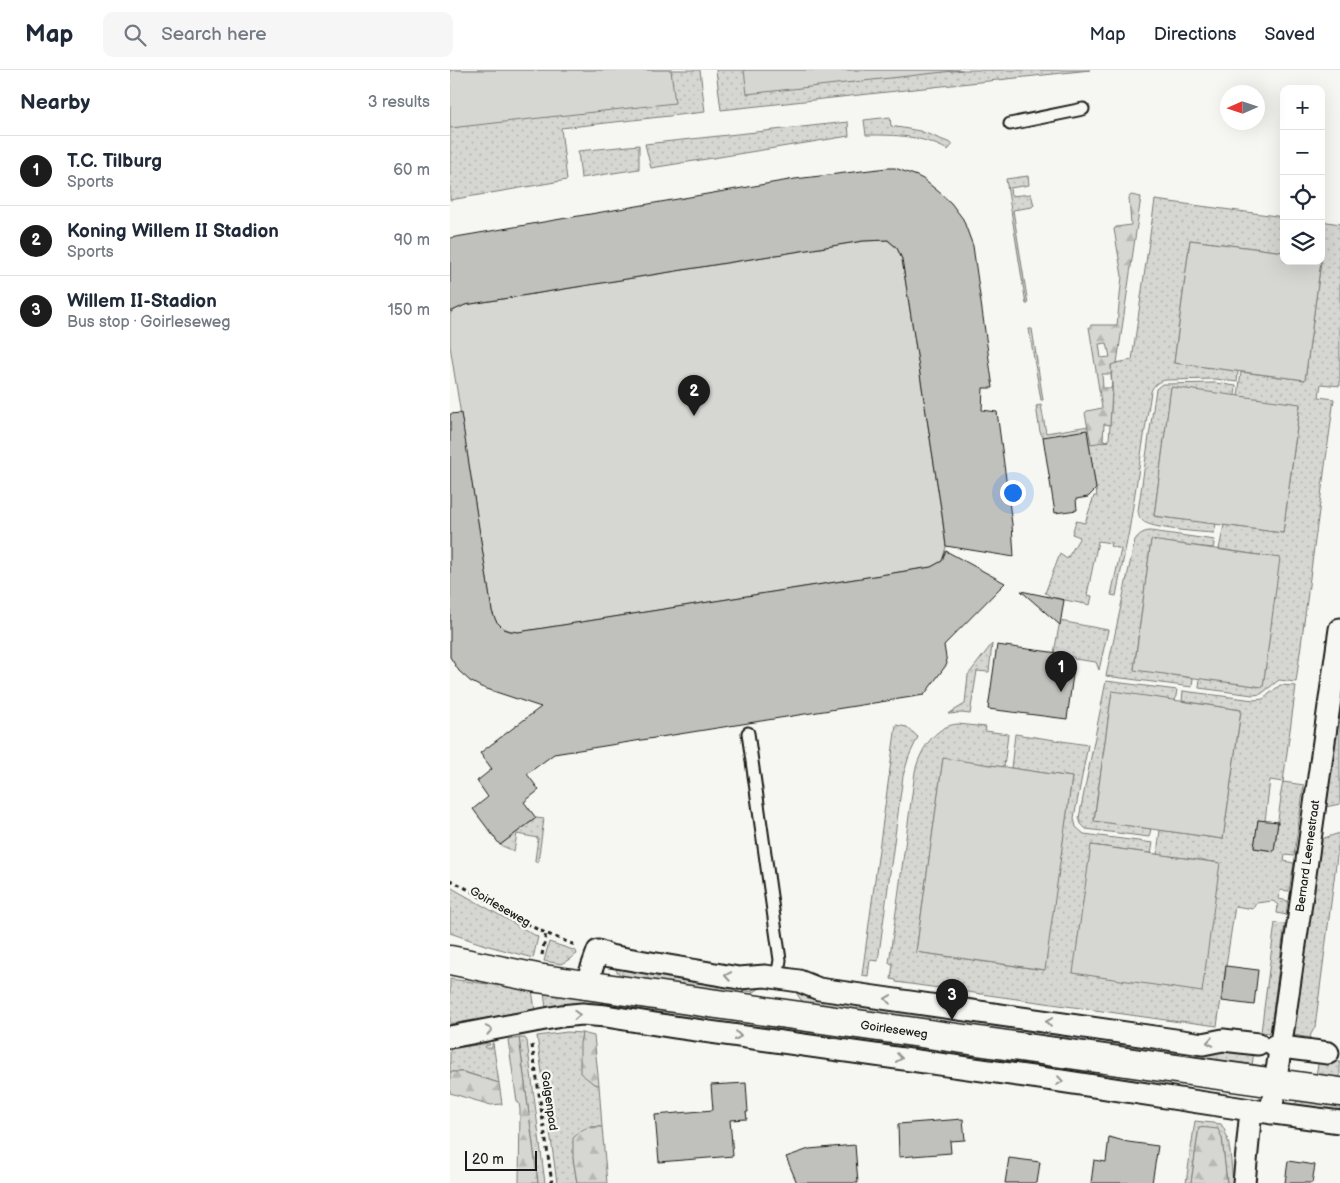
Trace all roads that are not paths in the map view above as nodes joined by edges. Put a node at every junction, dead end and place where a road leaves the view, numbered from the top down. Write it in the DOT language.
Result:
graph roads {
  1 [pos="1083,109"];
  2 [pos="1010,124"];
  3 [pos="1340,629"];
  4 [pos="748,733"];
  5 [pos="450,960"];
  6 [pos="777,978"];
  7 [pos="586,984"];
  8 [pos="772,1012"];
  9 [pos="1102,1029"];
  10 [pos="450,1037"];
  11 [pos="1271,1046"];
  12 [pos="1328,1053"];
  13 [pos="1097,1059"];
  14 [pos="1196,1072"];
  15 [pos="1275,1083"];
  16 [pos="1340,1092"];
  17 [pos="1192,1101"];
  18 [pos="1261,1112"];
  19 [pos="1340,1122"];
  20 [pos="1244,1183"];
  1 -- 2 [label="lane"];
  3 -- 11 [label="street, Bernard Leenestraat"];
  4 -- 6 [label="lane"];
  5 -- 7 [label="street, Goirleseweg"];
  6 -- 7 [label="street, one-way"];
  6 -- 8 [label="street"];
  9 -- 6 [label="street, one-way"];
  7 -- 8 [label="street, Goirleseweg"];
  8 -- 13 [label="street, Goirleseweg"];
  11 -- 9 [label="street, one-way"];
  9 -- 13 [label="street"];
  10 -- 17 [label="street, one-way"];
  11 -- 12 [label="street"];
  11 -- 15 [label="street, Bernard Leenestraat"];
  13 -- 14 [label="street, Goirleseweg"];
  14 -- 15 [label="street, Goirleseweg"];
  14 -- 17 [label="street"];
  15 -- 16 [label="street, Goirleseweg"];
  15 -- 18 [label="street, Bernard Leenestraat"];
  17 -- 18 [label="street"];
  18 -- 19 [label="street"];
  18 -- 20 [label="street, Bernard Leenestraat"];
}
